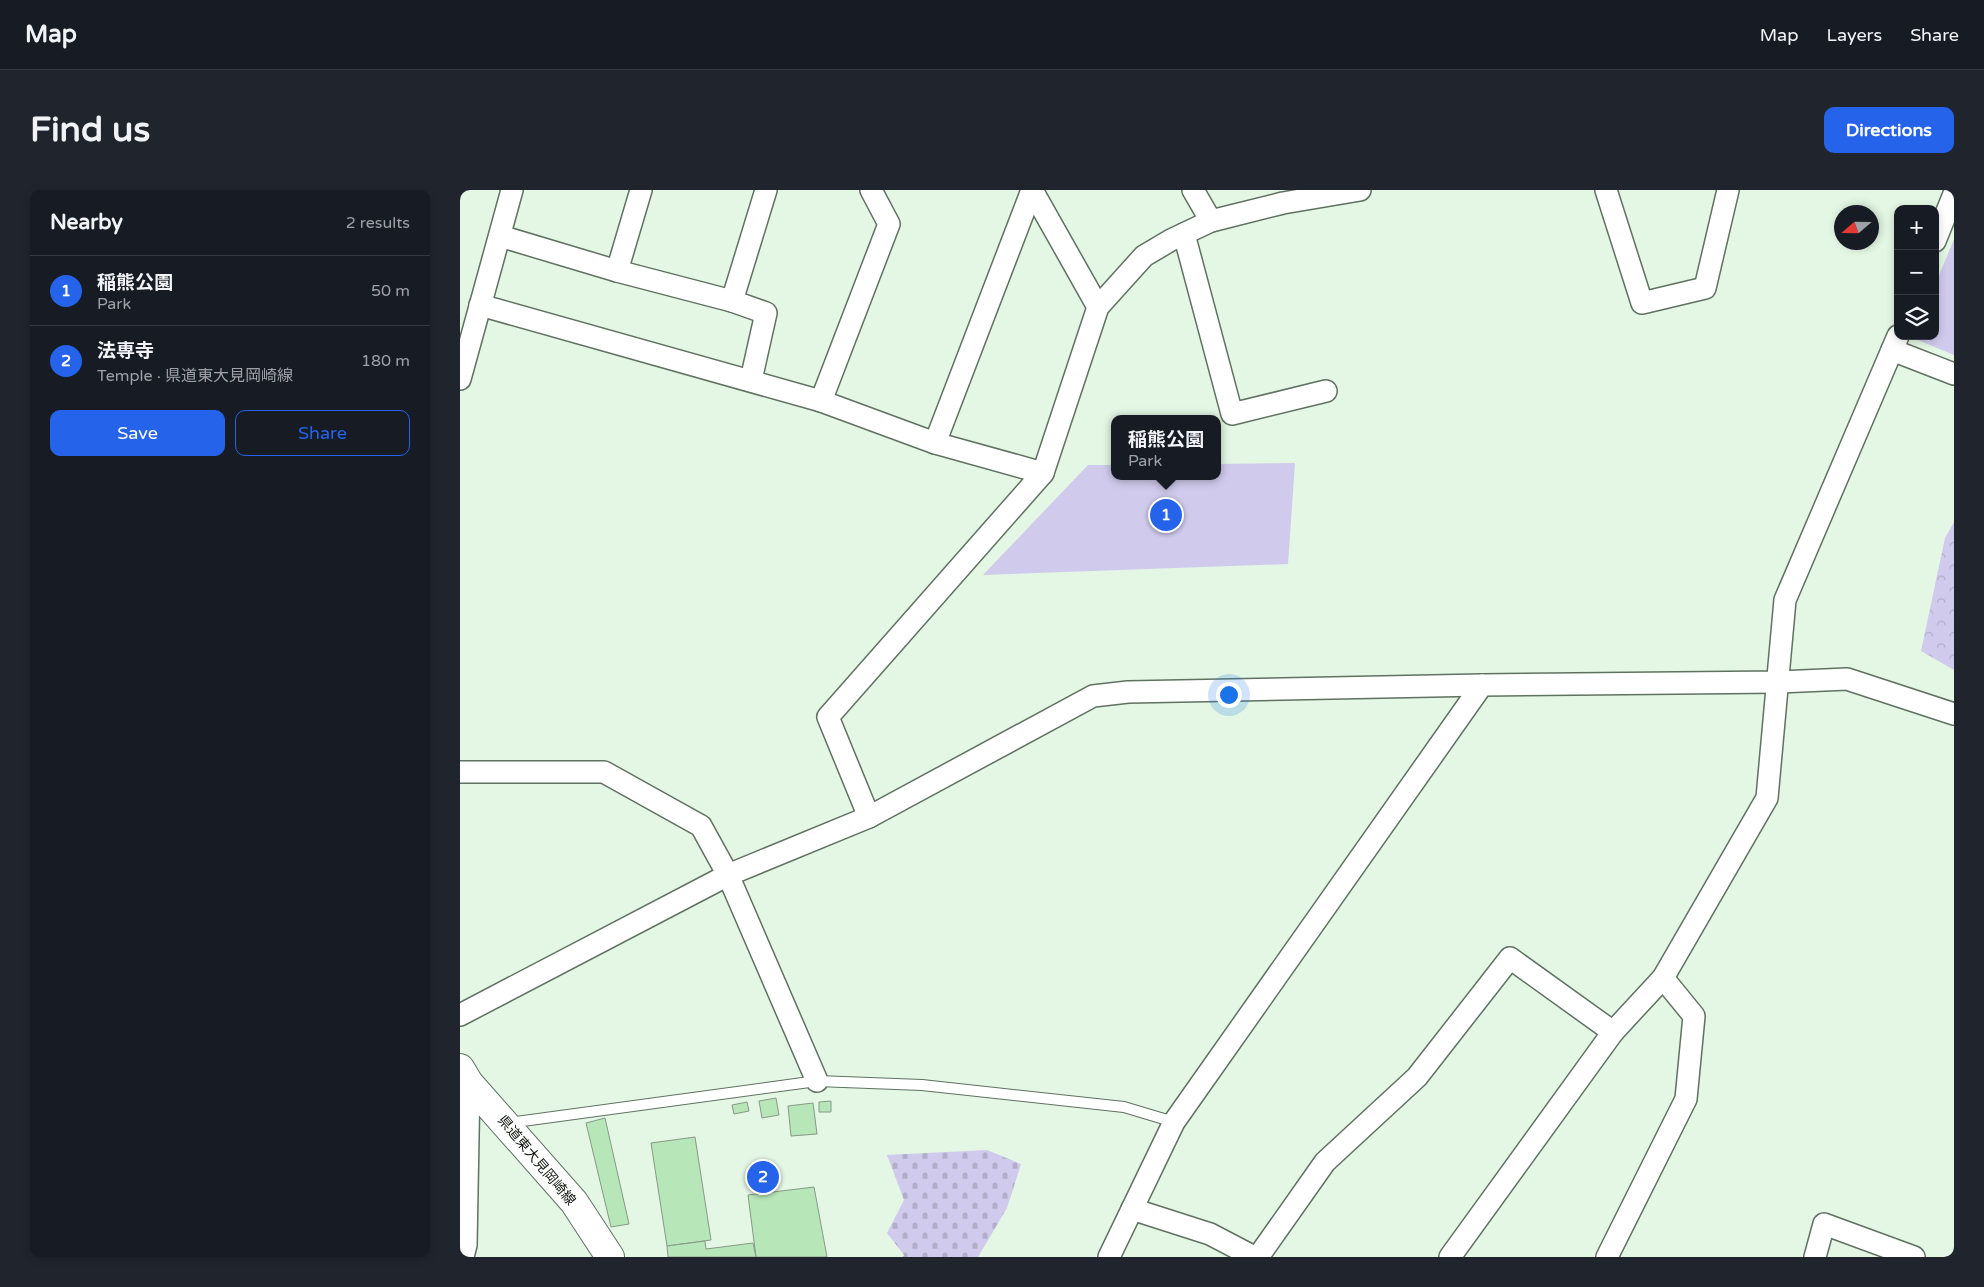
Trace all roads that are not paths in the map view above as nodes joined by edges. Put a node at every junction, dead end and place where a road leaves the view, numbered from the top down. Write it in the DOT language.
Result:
graph roads {
  1 [pos="512,190"];
  2 [pos="641,190"];
  3 [pos="766,190"];
  4 [pos="871,190"];
  5 [pos="1032,190"];
  6 [pos="1193,190"];
  7 [pos="1360,190"];
  8 [pos="1606,190"];
  9 [pos="1728,190"];
  10 [pos="1954,194"];
  11 [pos="1279,197"];
  12 [pos="1211,221"];
  13 [pos="1939,231"];
  14 [pos="1184,234"];
  15 [pos="500,236"];
  16 [pos="617,271"];
  17 [pos="732,301"];
  18 [pos="480,305"];
  19 [pos="1098,307"];
  20 [pos="1895,343"];
  21 [pos="1954,374"];
  22 [pos="460,379"];
  23 [pos="752,380"];
  24 [pos="1326,391"];
  25 [pos="821,401"];
  26 [pos="935,442"];
  27 [pos="1043,474"];
  28 [pos="1779,682"];
  29 [pos="1482,685"];
  30 [pos="1954,714"];
  31 [pos="460,772"];
  32 [pos="869,817"];
  33 [pos="728,875"];
  34 [pos="1663,978"];
  35 [pos="460,1014"];
  36 [pos="1614,1032"];
  37 [pos="465,1075"];
  38 [pos="817,1081"];
  39 [pos="1174,1122"];
  40 [pos="507,1124"];
  41 [pos="1132,1209"];
  42 [pos="463,1257"];
  43 [pos="610,1257"];
  44 [pos="1109,1257"];
  45 [pos="1254,1257"];
  46 [pos="1258,1257"];
  47 [pos="1450,1257"];
  48 [pos="1607,1257"];
  49 [pos="1815,1257"];
  50 [pos="1914,1257"];
  1 -- 15 [label="street"];
  2 -- 16 [label="street"];
  3 -- 17 [label="street"];
  4 -- 25 [label="street"];
  5 -- 19 [label="street"];
  5 -- 26 [label="street"];
  6 -- 12 [label="street"];
  7 -- 11 [label="street"];
  8 -- 9 [label="street"];
  10 -- 13 [label="street"];
  11 -- 12 [label="street"];
  12 -- 14 [label="street"];
  14 -- 19 [label="street"];
  14 -- 24 [label="street"];
  15 -- 16 [label="street"];
  15 -- 18 [label="street"];
  16 -- 17 [label="street"];
  17 -- 23 [label="street"];
  18 -- 22 [label="street"];
  18 -- 23 [label="street"];
  19 -- 27 [label="street"];
  20 -- 21 [label="street"];
  20 -- 28 [label="street"];
  23 -- 25 [label="street"];
  25 -- 26 [label="street"];
  26 -- 27 [label="street"];
  27 -- 32 [label="street"];
  28 -- 29 [label="street"];
  28 -- 30 [label="street"];
  28 -- 34 [label="street"];
  29 -- 32 [label="street"];
  29 -- 39 [label="street"];
  31 -- 33 [label="street"];
  32 -- 33 [label="street"];
  33 -- 35 [label="street"];
  33 -- 38 [label="street"];
  34 -- 36 [label="street"];
  34 -- 48 [label="street"];
  36 -- 46 [label="street"];
  36 -- 47 [label="street"];
  37 -- 40 [label="main road, 県道東大見岡崎線"];
  37 -- 42 [label="street"];
  38 -- 39 [label="lane"];
  38 -- 40 [label="lane"];
  39 -- 41 [label="street"];
  40 -- 43 [label="main road, 県道東大見岡崎線"];
  41 -- 44 [label="street"];
  41 -- 45 [label="street"];
  49 -- 50 [label="street"];
}
